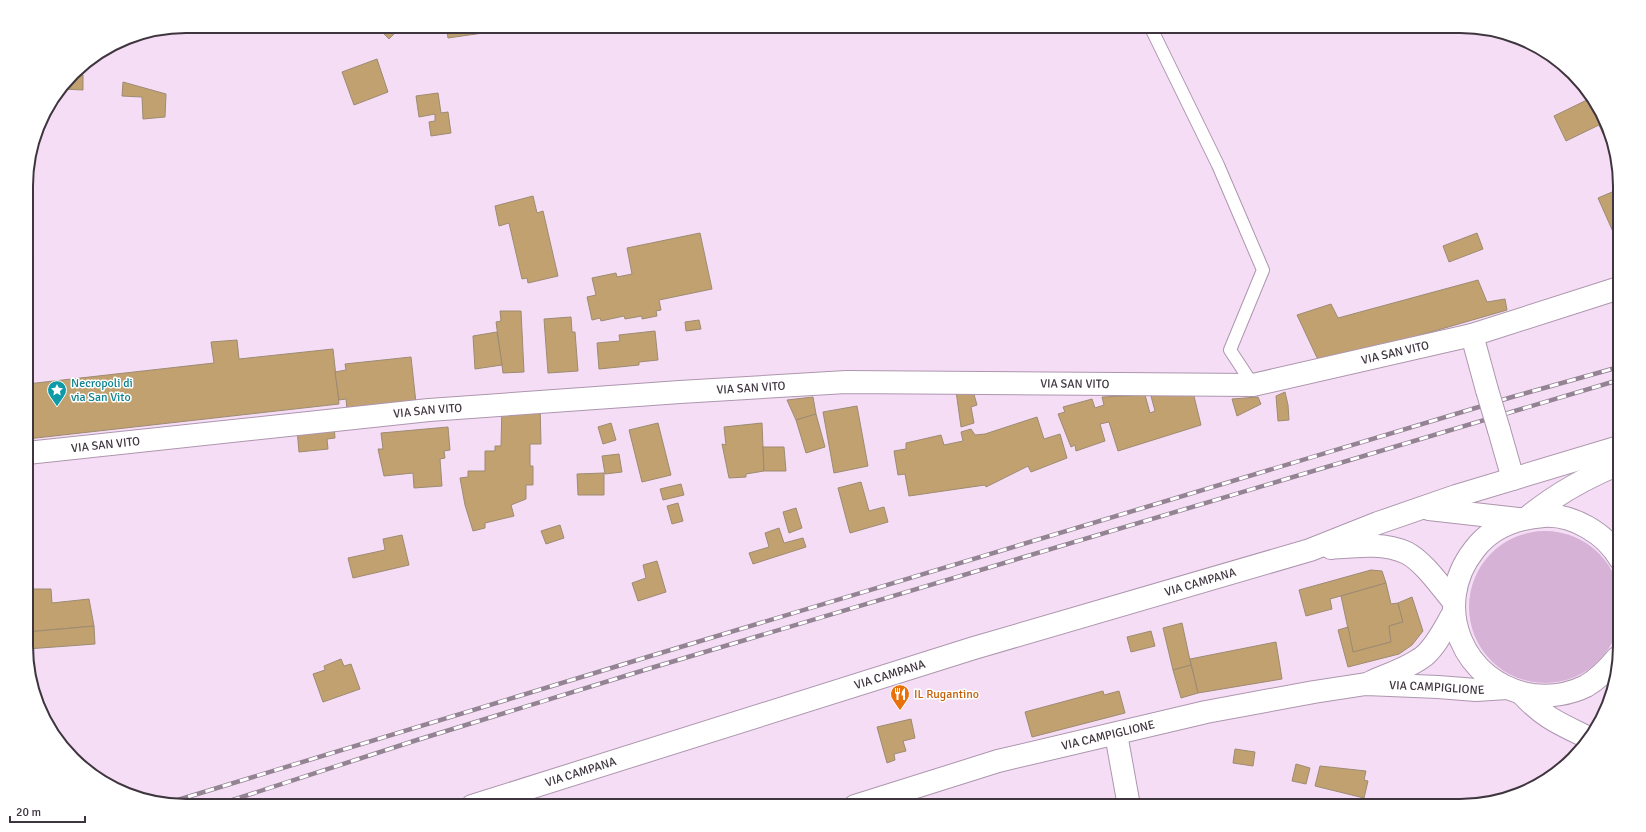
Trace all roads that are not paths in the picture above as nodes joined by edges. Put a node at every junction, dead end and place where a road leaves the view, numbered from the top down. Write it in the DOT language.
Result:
graph roads {
  1 [pos="1153,33"];
  2 [pos="1613,290"];
  3 [pos="1472,335"];
  4 [pos="1253,385"];
  5 [pos="1613,449"];
  6 [pos="33,452"];
  7 [pos="1613,467"];
  8 [pos="1514,479"];
  9 [pos="1419,509"];
  10 [pos="1523,518"];
  11 [pos="1310,550"];
  12 [pos="1613,550"];
  13 [pos="1454,607"];
  14 [pos="1612,663"];
  15 [pos="1366,684"];
  16 [pos="1514,691"];
  17 [pos="1116,734"];
  18 [pos="1584,735"];
  19 [pos="494,799"];
  20 [pos="896,799"];
  21 [pos="1128,799"];
  1 -- 4 [label="lane"];
  2 -- 3 [label="street, VIA SAN VITO"];
  3 -- 4 [label="street, VIA SAN VITO"];
  3 -- 8 [label="street, bridge"];
  4 -- 6 [label="street, VIA SAN VITO"];
  5 -- 8 [label="street, VIA CAMPANA"];
  7 -- 10 [label="street"];
  8 -- 9 [label="street, VIA CAMPANA"];
  9 -- 10 [label="street"];
  9 -- 11 [label="street, VIA CAMPANA"];
  10 -- 12 [label="street"];
  10 -- 13 [label="street"];
  11 -- 13 [label="street, VIA CAMPANA"];
  11 -- 19 [label="street, VIA CAMPANA"];
  13 -- 15 [label="street, VIA CAMPIGLIONE"];
  13 -- 16 [label="street"];
  14 -- 16 [label="street"];
  15 -- 16 [label="street, VIA CAMPIGLIONE"];
  15 -- 17 [label="street, VIA CAMPIGLIONE"];
  16 -- 18 [label="street"];
  17 -- 20 [label="street, VIA CAMPIGLIONE"];
  17 -- 21 [label="street"];
}
